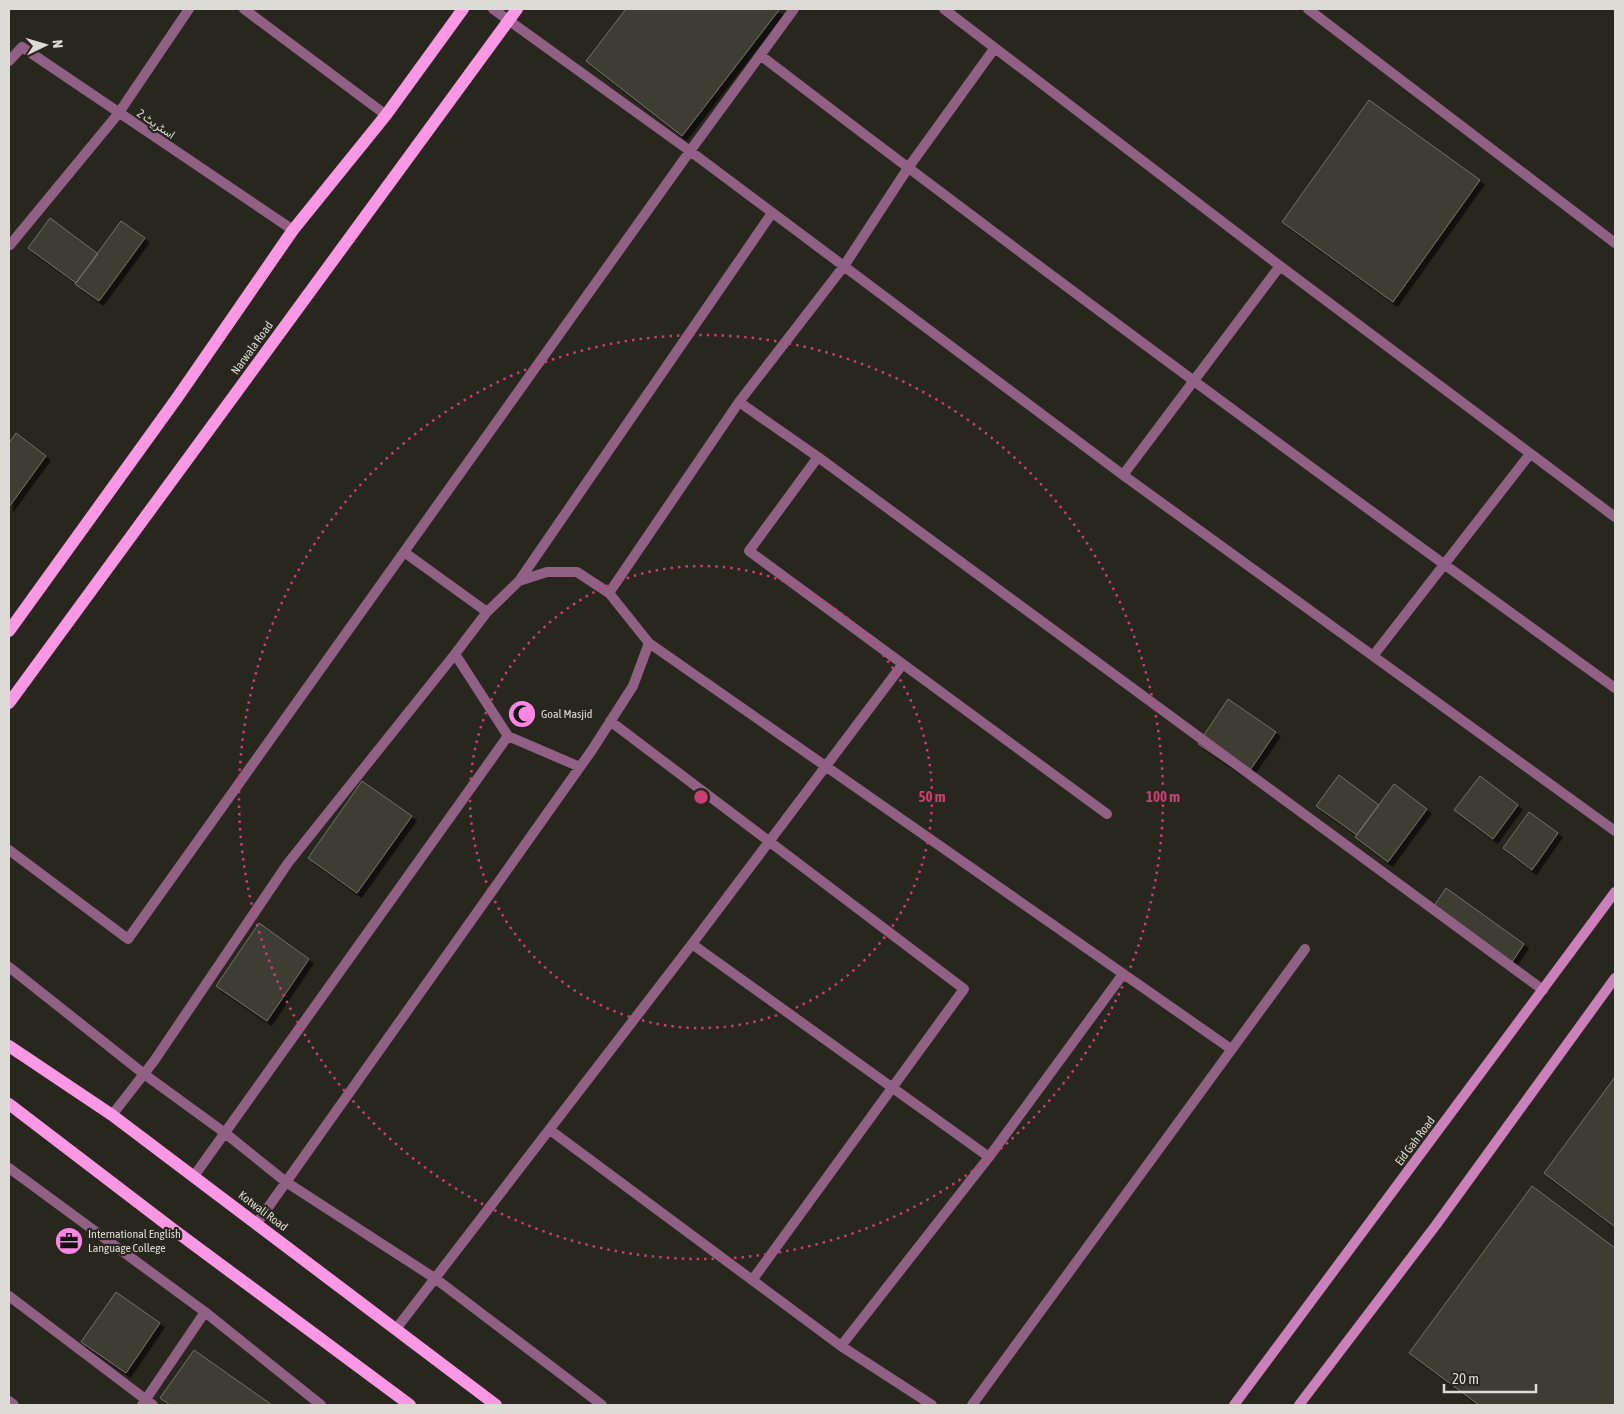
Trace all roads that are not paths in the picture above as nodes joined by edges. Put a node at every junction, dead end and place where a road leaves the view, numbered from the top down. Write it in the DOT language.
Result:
graph roads {
  1 [pos="189,9"];
  2 [pos="244,9"];
  3 [pos="463,9"];
  4 [pos="493,9"];
  5 [pos="517,9"];
  6 [pos="794,9"];
  7 [pos="944,9"];
  8 [pos="1308,9"];
  9 [pos="508,20"];
  10 [pos="994,49"];
  11 [pos="760,55"];
  12 [pos="9,61"];
  13 [pos="118,114"];
  14 [pos="386,115"];
  15 [pos="690,151"];
  16 [pos="908,168"];
  17 [pos="772,213"];
  18 [pos="293,230"];
  19 [pos="1615,243"];
  20 [pos="10,245"];
  21 [pos="844,266"];
  22 [pos="1280,266"];
  23 [pos="1194,381"];
  24 [pos="739,402"];
  25 [pos="1530,454"];
  26 [pos="818,456"];
  27 [pos="1123,475"];
  28 [pos="1615,517"];
  29 [pos="404,552"];
  30 [pos="1444,564"];
  31 [pos="518,581"];
  32 [pos="608,593"];
  33 [pos="487,612"];
  34 [pos="9,631"];
  35 [pos="649,643"];
  36 [pos="454,654"];
  37 [pos="1373,656"];
  38 [pos="902,665"];
  39 [pos="1615,688"];
  40 [pos="9,703"];
  41 [pos="610,721"];
  42 [pos="508,736"];
  43 [pos="580,767"];
  44 [pos="826,767"];
  45 [pos="1107,814"];
  46 [pos="1615,831"];
  47 [pos="770,842"];
  48 [pos="9,850"];
  49 [pos="1615,892"];
  50 [pos="692,944"];
  51 [pos="1305,950"];
  52 [pos="9,967"];
  53 [pos="1123,974"];
  54 [pos="1615,978"];
  55 [pos="1543,990"];
  56 [pos="9,1046"];
  57 [pos="1231,1049"];
  58 [pos="144,1074"];
  59 [pos="892,1088"];
  60 [pos="9,1104"];
  61 [pos="112,1115"];
  62 [pos="550,1130"];
  63 [pos="226,1132"];
  64 [pos="989,1157"];
  65 [pos="9,1168"];
  66 [pos="194,1176"];
  67 [pos="286,1182"];
  68 [pos="257,1223"];
  69 [pos="436,1278"];
  70 [pos="753,1279"];
  71 [pos="9,1296"];
  72 [pos="205,1312"];
  73 [pos="396,1329"];
  74 [pos="842,1346"];
  75 [pos="9,1401"];
  76 [pos="147,1404"];
  77 [pos="14,1405"];
  78 [pos="321,1405"];
  79 [pos="410,1405"];
  80 [pos="496,1405"];
  81 [pos="602,1405"];
  82 [pos="932,1405"];
  83 [pos="972,1405"];
  84 [pos="1234,1405"];
  85 [pos="1299,1405"];
  1 -- 13 [label="street"];
  2 -- 14 [label="street"];
  3 -- 14 [label="main road"];
  4 -- 9 [label="street"];
  5 -- 9 [label="main road, Narwala Road"];
  6 -- 11 [label="street"];
  7 -- 10 [label="street"];
  8 -- 19 [label="street"];
  9 -- 15 [label="street"];
  9 -- 40 [label="main road, Narwala Road"];
  10 -- 16 [label="street"];
  10 -- 22 [label="street"];
  11 -- 15 [label="street"];
  11 -- 16 [label="street"];
  12 -- 13 [label="street, اسٹریٹ 2"];
  13 -- 18 [label="street, اسٹریٹ 2"];
  13 -- 20 [label="street"];
  14 -- 18 [label="main road"];
  15 -- 17 [label="street"];
  15 -- 29 [label="street"];
  16 -- 21 [label="street"];
  16 -- 23 [label="street"];
  17 -- 21 [label="street"];
  17 -- 31 [label="street"];
  18 -- 34 [label="main road"];
  21 -- 24 [label="street"];
  21 -- 27 [label="street"];
  22 -- 23 [label="street"];
  22 -- 25 [label="street"];
  23 -- 27 [label="street"];
  23 -- 30 [label="street"];
  24 -- 26 [label="street"];
  24 -- 32 [label="street"];
  25 -- 28 [label="street"];
  25 -- 30 [label="street"];
  26 -- 38 [label="street"];
  26 -- 55 [label="street"];
  27 -- 37 [label="street"];
  29 -- 33 [label="street"];
  29 -- 48 [label="street"];
  30 -- 37 [label="street"];
  30 -- 39 [label="street"];
  31 -- 32 [label="street"];
  31 -- 33 [label="street"];
  32 -- 35 [label="street"];
  33 -- 36 [label="street"];
  35 -- 41 [label="street"];
  35 -- 44 [label="street"];
  36 -- 42 [label="street"];
  36 -- 58 [label="street"];
  37 -- 46 [label="street"];
  38 -- 44 [label="street"];
  38 -- 45 [label="street"];
  41 -- 43 [label="street"];
  41 -- 47 [label="street"];
  42 -- 43 [label="street"];
  42 -- 63 [label="street"];
  43 -- 67 [label="street"];
  44 -- 47 [label="street"];
  44 -- 53 [label="street"];
  47 -- 50 [label="street"];
  47 -- 59 [label="street"];
  49 -- 55 [label="main road, Eid Gah Road"];
  50 -- 59 [label="street"];
  50 -- 62 [label="street"];
  51 -- 57 [label="street"];
  52 -- 58 [label="street"];
  53 -- 57 [label="street"];
  53 -- 64 [label="street"];
  54 -- 85 [label="main road"];
  55 -- 84 [label="main road, Eid Gah Road"];
  56 -- 61 [label="main road, Kotwali Road"];
  57 -- 83 [label="street"];
  58 -- 61 [label="street"];
  58 -- 63 [label="street"];
  59 -- 64 [label="street"];
  59 -- 70 [label="street"];
  60 -- 79 [label="main road"];
  61 -- 66 [label="main road, Kotwali Road"];
  62 -- 69 [label="street"];
  62 -- 70 [label="street"];
  63 -- 66 [label="street"];
  63 -- 67 [label="street"];
  64 -- 74 [label="street"];
  65 -- 72 [label="street"];
  66 -- 68 [label="main road, Kotwali Road"];
  67 -- 68 [label="street"];
  67 -- 69 [label="street"];
  68 -- 73 [label="main road, Kotwali Road"];
  69 -- 73 [label="street"];
  69 -- 81 [label="street"];
  70 -- 74 [label="street"];
  71 -- 76 [label="street"];
  72 -- 76 [label="street"];
  72 -- 78 [label="street"];
  73 -- 80 [label="main road, Kotwali Road"];
  74 -- 82 [label="street"];
  75 -- 77 [label="street"];
}
